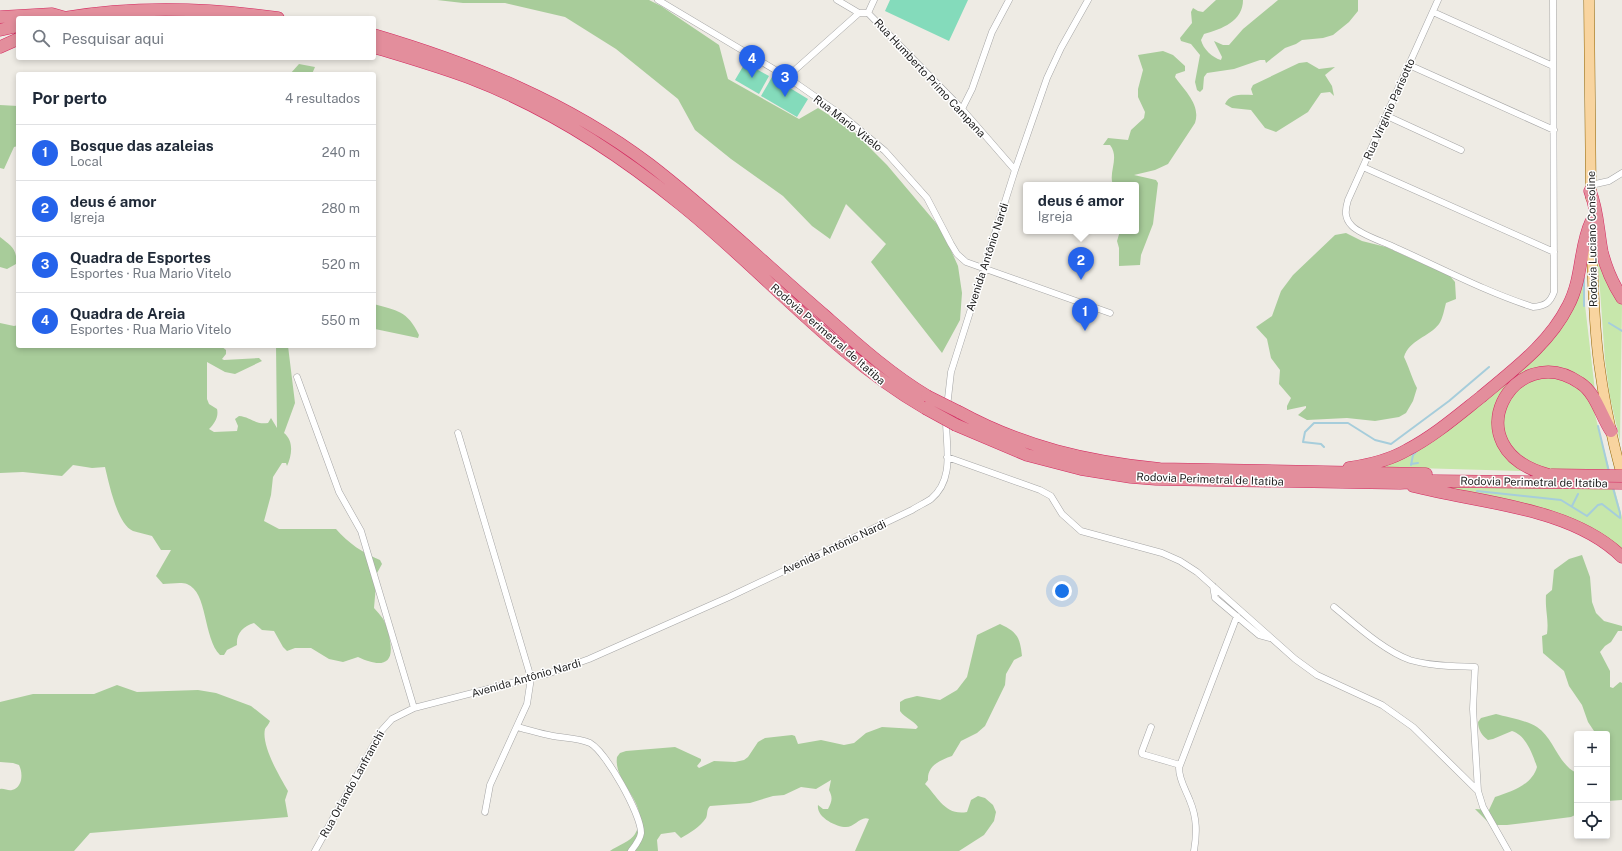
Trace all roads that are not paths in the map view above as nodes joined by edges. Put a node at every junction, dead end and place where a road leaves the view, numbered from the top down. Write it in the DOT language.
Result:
graph roads {
  1 [pos="658,0"];
  2 [pos="837,0"];
  3 [pos="874,0"];
  4 [pos="1009,0"];
  5 [pos="1088,0"];
  6 [pos="1438,0"];
  7 [pos="1553,0"];
  8 [pos="1589,0"];
  9 [pos="868,12"];
  10 [pos="1433,12"];
  11 [pos="859,13"];
  12 [pos="16,16"];
  13 [pos="17,16"];
  14 [pos="58,16"];
  15 [pos="82,16"];
  16 [pos="263,16"];
  17 [pos="0,17"];
  18 [pos="16,26"];
  19 [pos="0,30"];
  20 [pos="376,36"];
  21 [pos="16,38"];
  22 [pos="16,39"];
  23 [pos="0,41"];
  24 [pos="0,47"];
  25 [pos="376,48"];
  26 [pos="1410,65"];
  27 [pos="1553,66"];
  28 [pos="787,78"];
  29 [pos="962,109"];
  30 [pos="1387,116"];
  31 [pos="1554,130"];
  32 [pos="1461,150"];
  33 [pos="1363,167"];
  34 [pos="1015,170"];
  35 [pos="1622,173"];
  36 [pos="1591,188"];
  37 [pos="1591,222"];
  38 [pos="1554,252"];
  39 [pos="983,269"];
  40 [pos="1622,298"];
  41 [pos="1110,313"];
  42 [pos="297,377"];
  43 [pos="926,402"];
  44 [pos="1611,431"];
  45 [pos="458,433"];
  46 [pos="947,457"];
  47 [pos="1329,471"];
  48 [pos="1622,476"];
  49 [pos="1552,477"];
  50 [pos="1400,483"];
  51 [pos="1622,483"];
  52 [pos="1622,557"];
  53 [pos="1213,586"];
  54 [pos="1334,607"];
  55 [pos="1237,616"];
  56 [pos="1270,638"];
  57 [pos="531,678"];
  58 [pos="414,708"];
  59 [pos="392,719"];
  60 [pos="517,727"];
  61 [pos="1151,727"];
  62 [pos="1180,765"];
  63 [pos="1478,791"];
  64 [pos="485,812"];
  65 [pos="315,851"];
  66 [pos="630,851"];
  67 [pos="1194,851"];
  68 [pos="1508,851"];
  1 -- 28 [label="street, Rua Mario Vitelo"];
  2 -- 11 [label="street"];
  3 -- 9 [label="street"];
  4 -- 29 [label="street"];
  5 -- 34 [label="street, Avenida Antônio Nardi"];
  6 -- 10 [label="street, Rua Virginio Parisotto"];
  7 -- 27 [label="street"];
  8 -- 36 [label="main road, Rodovia Luciano Consoline"];
  9 -- 11 [label="street, Rua Humberto Primo Campana"];
  9 -- 29 [label="street, Rua Humberto Primo Campana"];
  10 -- 26 [label="street, Rua Virginio Parisotto"];
  10 -- 27 [label="street"];
  11 -- 28 [label="street"];
  12 -- 17 [label="highway"];
  13 -- 14 [label="highway"];
  15 -- 16 [label="highway"];
  18 -- 19 [label="highway"];
  20 -- 43 [label="highway, Rodovia Perimetral de Itatiba"];
  21 -- 23 [label="highway"];
  22 -- 24 [label="highway"];
  25 -- 43 [label="highway, Rodovia Perimetral de Itatiba"];
  26 -- 30 [label="street, Rua Virginio Parisotto"];
  26 -- 31 [label="street"];
  27 -- 31 [label="street"];
  28 -- 39 [label="street, Rua Mario Vitelo"];
  29 -- 34 [label="street, Rua Humberto Primo Campana"];
  30 -- 32 [label="street"];
  30 -- 33 [label="street, Rua Virginio Parisotto"];
  31 -- 38 [label="street"];
  33 -- 38 [label="street"];
  33 -- 38 [label="street, Rua Virginio Parisotto"];
  34 -- 39 [label="street, Avenida Antônio Nardi"];
  35 -- 36 [label="street"];
  36 -- 37 [label="main road, Rodovia Luciano Consoline"];
  36 -- 40 [label="highway"];
  37 -- 44 [label="main road, Rodovia Luciano Consoline"];
  37 -- 47 [label="highway"];
  39 -- 41 [label="street, Rua Mario Vitelo"];
  39 -- 46 [label="street, Avenida Antônio Nardi"];
  42 -- 58 [label="street"];
  43 -- 47 [label="highway, Rodovia Perimetral de Itatiba, bridge"];
  43 -- 50 [label="highway, Rodovia Perimetral de Itatiba, bridge"];
  44 -- 48 [label="main road, Rodovia Luciano Consoline"];
  44 -- 49 [label="highway"];
  45 -- 57 [label="street"];
  46 -- 53 [label="street"];
  46 -- 57 [label="street, Avenida Antônio Nardi"];
  47 -- 49 [label="highway, Rodovia Perimetral de Itatiba"];
  48 -- 49 [label="highway, Rodovia Perimetral de Itatiba, bridge"];
  49 -- 50 [label="highway, Rodovia Perimetral de Itatiba"];
  49 -- 51 [label="highway, Rodovia Perimetral de Itatiba"];
  50 -- 52 [label="highway"];
  53 -- 55 [label="street"];
  53 -- 56 [label="street"];
  54 -- 63 [label="street"];
  55 -- 56 [label="street"];
  55 -- 62 [label="street"];
  56 -- 63 [label="street"];
  57 -- 58 [label="street, Avenida Antônio Nardi"];
  57 -- 60 [label="street"];
  58 -- 59 [label="street, Avenida Antônio Nardi"];
  59 -- 65 [label="street, Rua Orlando Lanfranchi"];
  60 -- 64 [label="street"];
  60 -- 66 [label="street"];
  61 -- 62 [label="street"];
  62 -- 67 [label="street"];
  63 -- 68 [label="street"];
}
